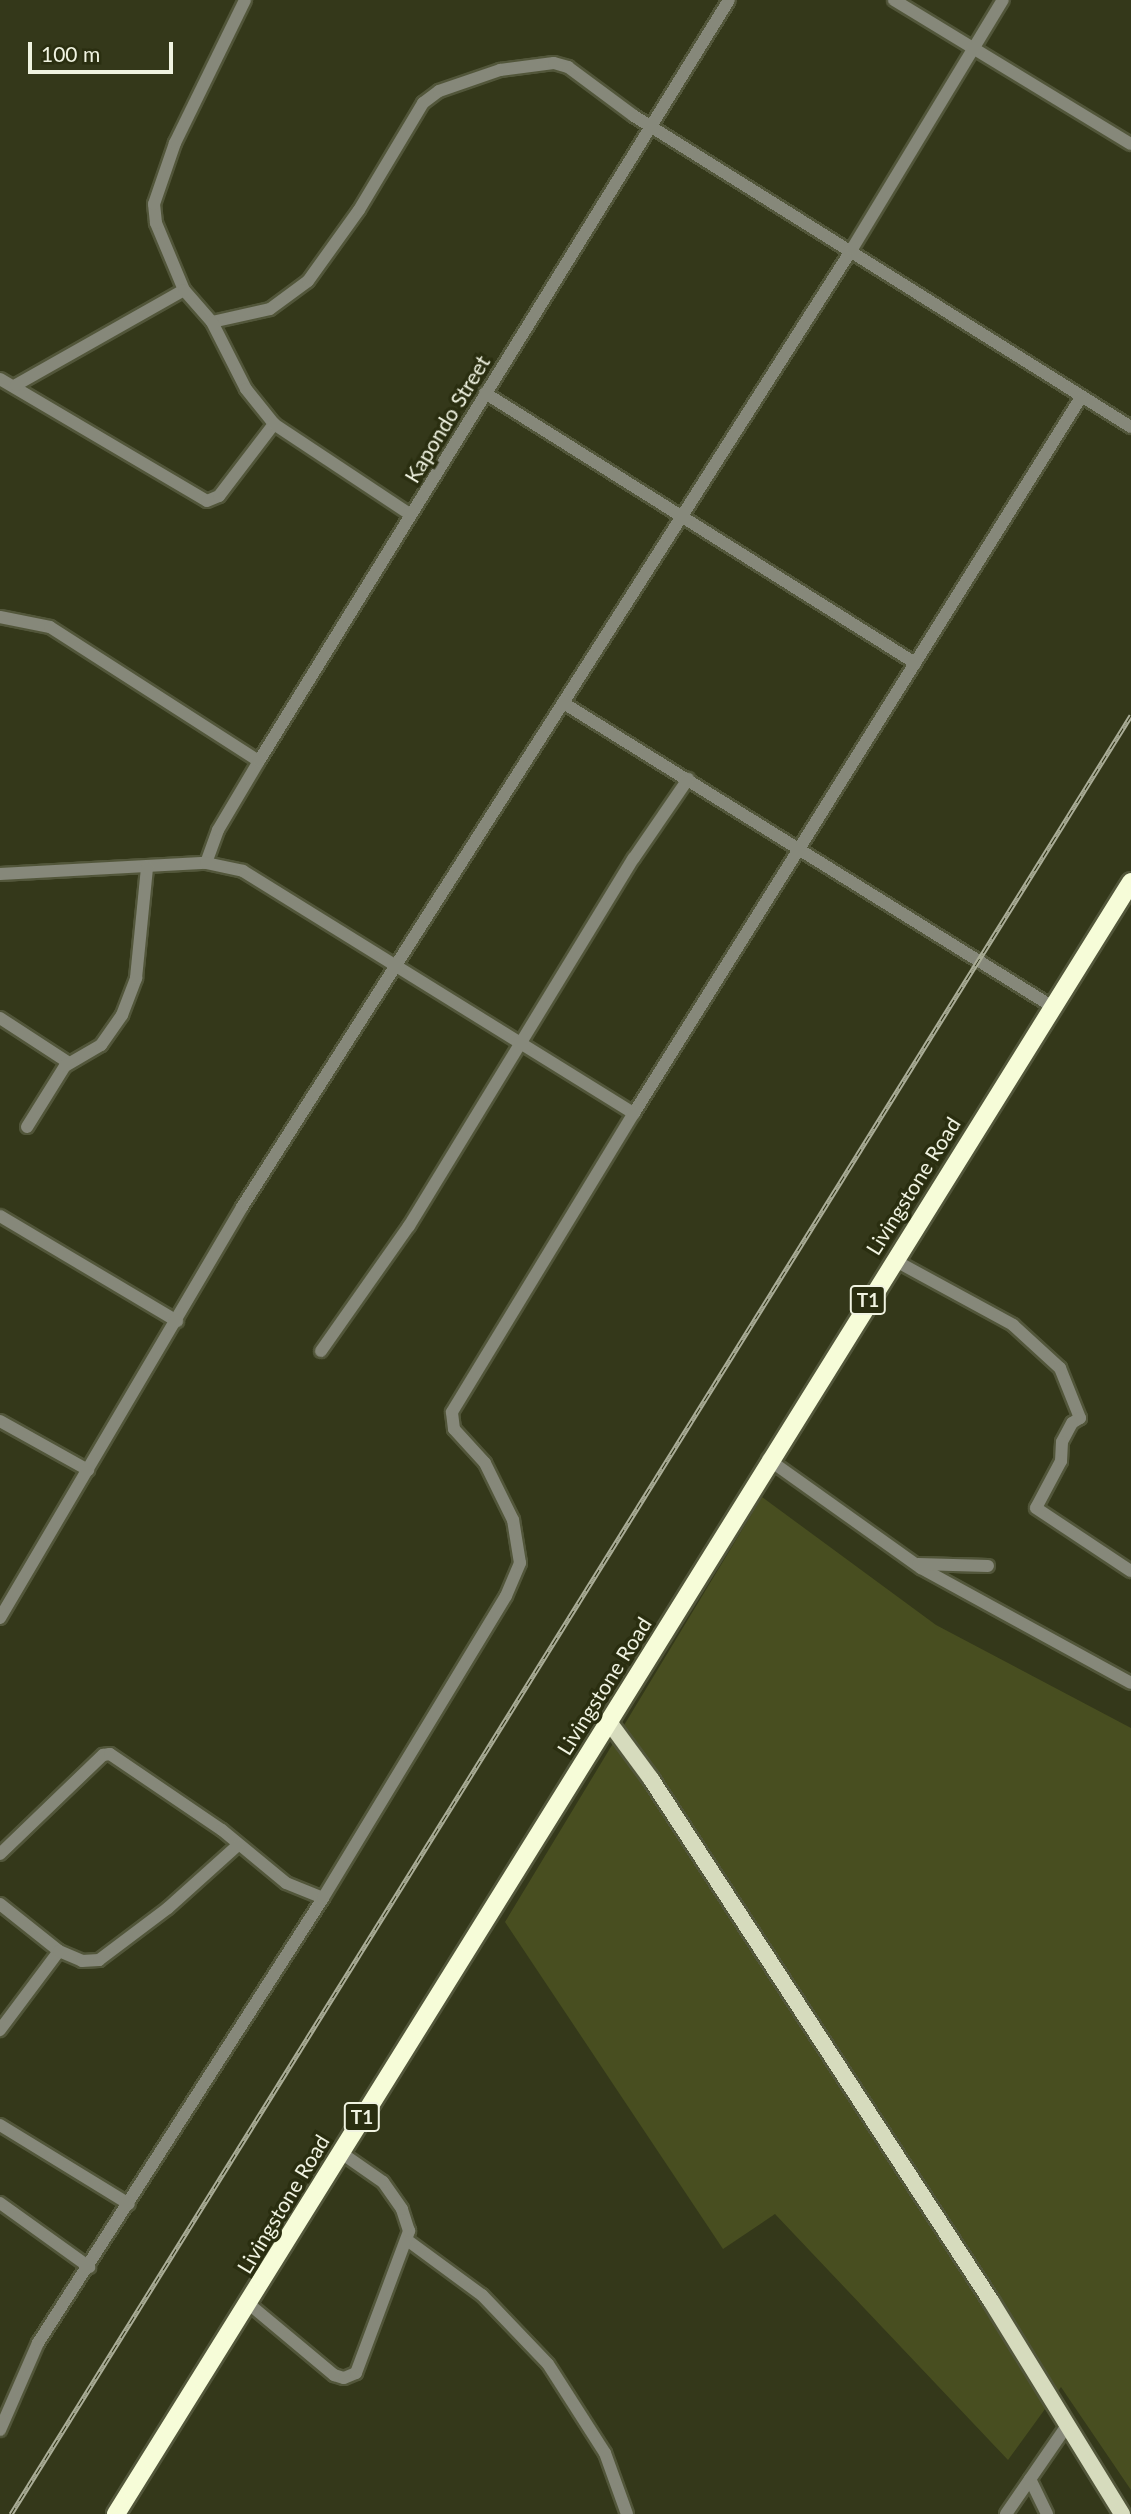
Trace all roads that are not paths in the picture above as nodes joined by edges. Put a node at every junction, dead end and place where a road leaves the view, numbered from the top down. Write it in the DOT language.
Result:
graph roads {
  1 [pos="246,0"];
  2 [pos="729,0"];
  3 [pos="894,0"];
  4 [pos="1003,0"];
  5 [pos="972,49"];
  6 [pos="652,126"];
  7 [pos="1131,144"];
  8 [pos="852,249"];
  9 [pos="184,290"];
  10 [pos="212,322"];
  11 [pos="0,379"];
  12 [pos="16,385"];
  13 [pos="485,393"];
  14 [pos="1080,399"];
  15 [pos="274,424"];
  16 [pos="1131,427"];
  17 [pos="411,515"];
  18 [pos="684,516"];
  19 [pos="0,617"];
  20 [pos="915,663"];
  21 [pos="565,704"];
  22 [pos="259,761"];
  23 [pos="688,779"];
  24 [pos="799,849"];
  25 [pos="206,863"];
  26 [pos="147,868"];
  27 [pos="0,874"];
  28 [pos="1131,882"];
  29 [pos="400,966"];
  30 [pos="1053,1007"];
  31 [pos="0,1018"];
  32 [pos="522,1043"];
  33 [pos="69,1063"];
  34 [pos="634,1113"];
  35 [pos="27,1127"];
  36 [pos="0,1216"];
  37 [pos="894,1260"];
  38 [pos="177,1321"];
  39 [pos="321,1350"];
  40 [pos="0,1421"];
  41 [pos="768,1459"];
  42 [pos="88,1470"];
  43 [pos="917,1564"];
  44 [pos="988,1566"];
  45 [pos="1131,1572"];
  46 [pos="0,1618"];
  47 [pos="1131,1683"];
  48 [pos="609,1722"];
  49 [pos="238,1845"];
  50 [pos="0,1854"];
  51 [pos="323,1898"];
  52 [pos="0,1904"];
  53 [pos="59,1951"];
  54 [pos="0,2030"];
  55 [pos="0,2125"];
  56 [pos="340,2152"];
  57 [pos="0,2203"];
  58 [pos="129,2204"];
  59 [pos="407,2240"];
  60 [pos="89,2267"];
  61 [pos="249,2304"];
  62 [pos="1068,2424"];
  63 [pos="0,2430"];
  64 [pos="1030,2479"];
  65 [pos="116,2514"];
  66 [pos="626,2514"];
  67 [pos="1006,2514"];
  68 [pos="1047,2514"];
  69 [pos="1122,2514"];
  1 -- 9 [label="street"];
  2 -- 6 [label="street, Kapondo Street"];
  3 -- 5 [label="street"];
  4 -- 5 [label="street"];
  5 -- 7 [label="street"];
  5 -- 8 [label="street"];
  6 -- 8 [label="street"];
  6 -- 10 [label="street"];
  6 -- 13 [label="street, Kapondo Street"];
  8 -- 14 [label="street"];
  8 -- 18 [label="street"];
  9 -- 10 [label="street"];
  9 -- 12 [label="street"];
  10 -- 15 [label="street"];
  11 -- 12 [label="street"];
  12 -- 15 [label="street"];
  13 -- 17 [label="street, Kapondo Street"];
  13 -- 18 [label="street"];
  14 -- 16 [label="street"];
  14 -- 20 [label="street"];
  15 -- 17 [label="street"];
  17 -- 22 [label="street, Kapondo Street"];
  18 -- 20 [label="street"];
  18 -- 21 [label="street"];
  19 -- 22 [label="street"];
  20 -- 24 [label="street"];
  21 -- 23 [label="street"];
  21 -- 29 [label="street"];
  22 -- 25 [label="street, Kapondo Street"];
  23 -- 24 [label="street"];
  23 -- 32 [label="street"];
  24 -- 30 [label="street"];
  24 -- 34 [label="street"];
  25 -- 26 [label="street"];
  25 -- 29 [label="street"];
  26 -- 27 [label="street"];
  26 -- 33 [label="street"];
  28 -- 30 [label="highway, Livingstone Road / T1"];
  29 -- 32 [label="street"];
  29 -- 38 [label="street"];
  30 -- 37 [label="highway, Livingstone Road / T1"];
  31 -- 33 [label="street"];
  32 -- 34 [label="street"];
  32 -- 39 [label="street"];
  33 -- 35 [label="street"];
  34 -- 51 [label="street"];
  36 -- 38 [label="street"];
  37 -- 41 [label="highway, Livingstone Road / T1"];
  37 -- 45 [label="street"];
  38 -- 42 [label="street"];
  40 -- 42 [label="street"];
  41 -- 43 [label="street"];
  41 -- 48 [label="highway, Livingstone Road / T1"];
  42 -- 46 [label="street"];
  43 -- 44 [label="street"];
  43 -- 47 [label="street"];
  48 -- 56 [label="highway, Livingstone Road / T1"];
  48 -- 62 [label="main road"];
  49 -- 50 [label="street"];
  49 -- 51 [label="street"];
  49 -- 53 [label="street"];
  51 -- 58 [label="street"];
  52 -- 53 [label="street"];
  53 -- 54 [label="street"];
  55 -- 58 [label="street"];
  56 -- 59 [label="street"];
  56 -- 61 [label="highway, Livingstone Road / T1"];
  57 -- 60 [label="street"];
  58 -- 60 [label="street"];
  59 -- 61 [label="street"];
  59 -- 66 [label="street"];
  60 -- 63 [label="street"];
  61 -- 65 [label="highway, Livingstone Road / T1"];
  62 -- 64 [label="street"];
  62 -- 69 [label="main road"];
  64 -- 67 [label="street"];
  64 -- 68 [label="street"];
}
